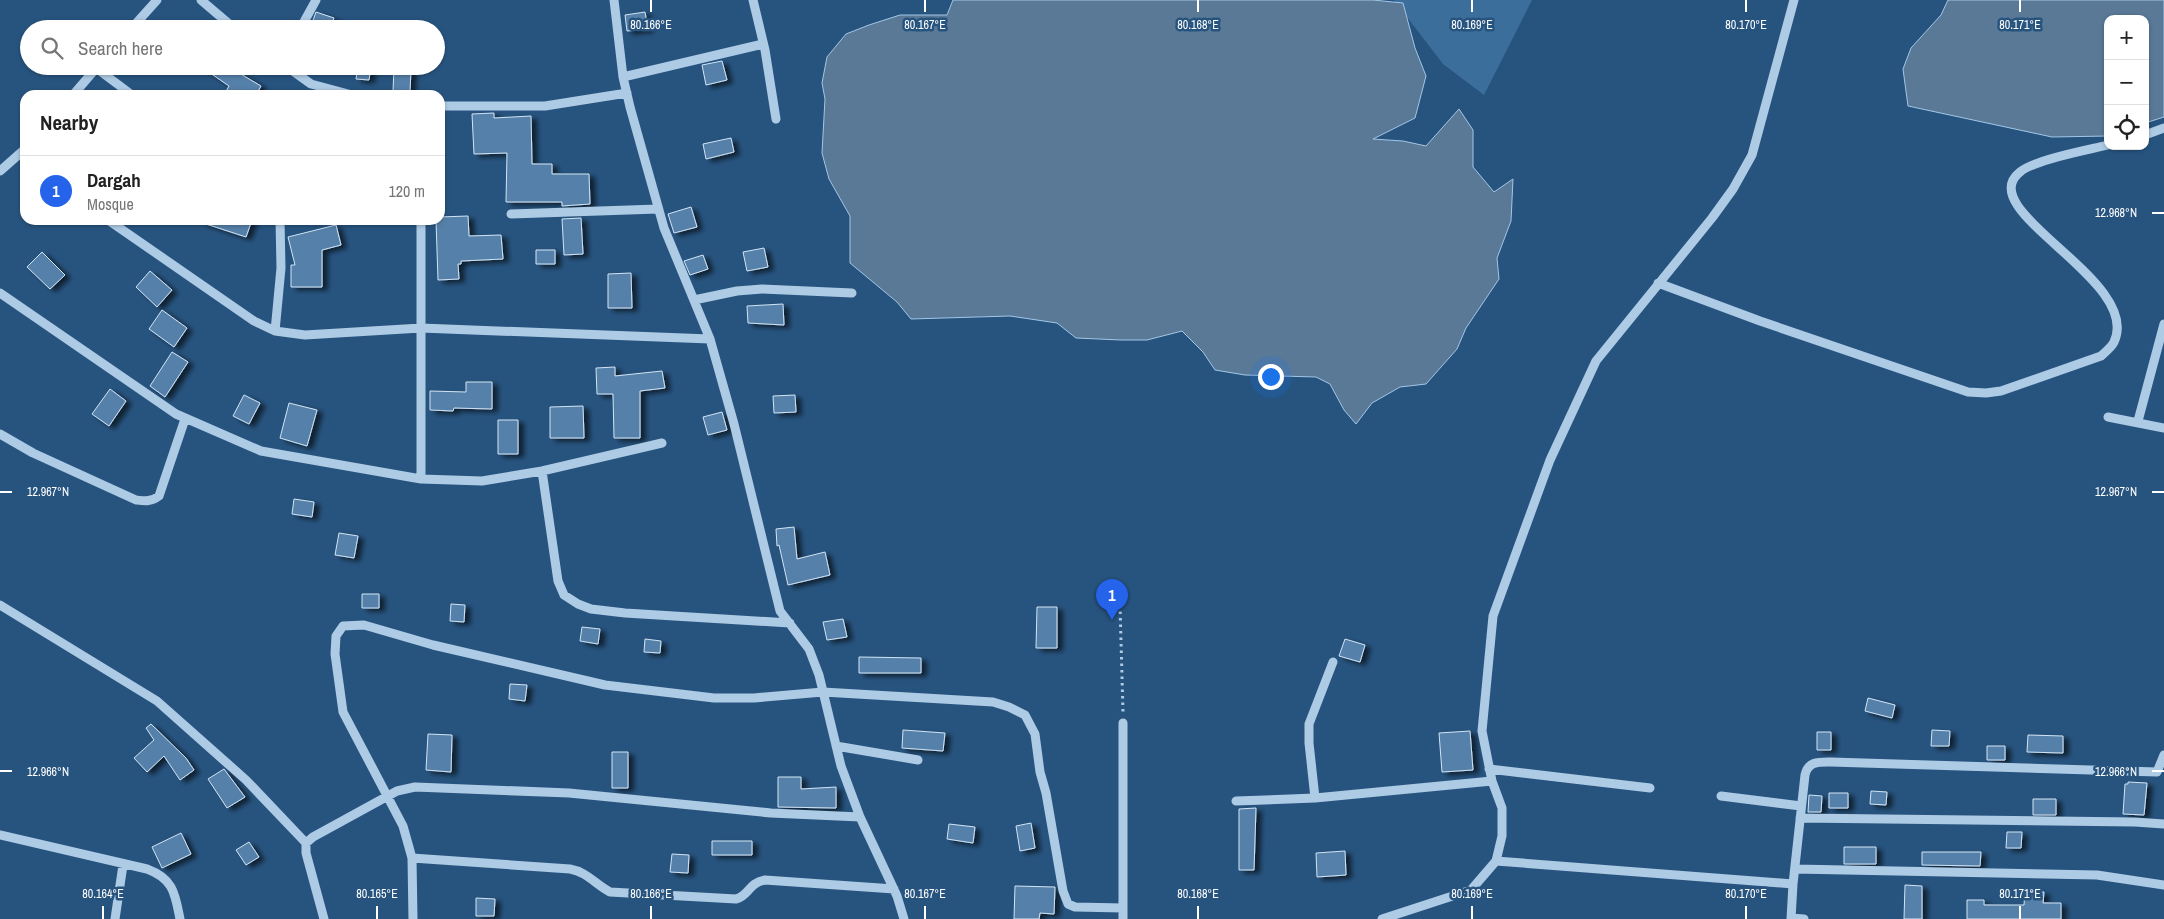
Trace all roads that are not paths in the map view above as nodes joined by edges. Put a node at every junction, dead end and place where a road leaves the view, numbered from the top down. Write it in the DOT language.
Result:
graph roads {
  1 [pos="157,0"];
  2 [pos="200,0"];
  3 [pos="316,0"];
  4 [pos="614,0"];
  5 [pos="753,0"];
  6 [pos="1794,0"];
  7 [pos="139,20"];
  8 [pos="224,20"];
  9 [pos="305,20"];
  10 [pos="763,44"];
  11 [pos="90,75"];
  12 [pos="107,75"];
  13 [pos="298,75"];
  14 [pos="623,77"];
  15 [pos="77,90"];
  16 [pos="126,90"];
  17 [pos="333,90"];
  18 [pos="627,93"];
  19 [pos="445,106"];
  20 [pos="776,119"];
  21 [pos="2164,128"];
  22 [pos="2149,134"];
  23 [pos="2104,146"];
  24 [pos="20,161"];
  25 [pos="0,171"];
  26 [pos="658,209"];
  27 [pos="511,214"];
  28 [pos="115,225"];
  29 [pos="280,225"];
  30 [pos="421,225"];
  31 [pos="1658,283"];
  32 [pos="0,293"];
  33 [pos="852,294"];
  34 [pos="694,300"];
  35 [pos="2164,324"];
  36 [pos="421,328"];
  37 [pos="275,331"];
  38 [pos="710,339"];
  39 [pos="2108,417"];
  40 [pos="185,419"];
  41 [pos="2138,421"];
  42 [pos="2164,428"];
  43 [pos="0,434"];
  44 [pos="662,443"];
  45 [pos="542,471"];
  46 [pos="421,480"];
  47 [pos="0,605"];
  48 [pos="790,623"];
  49 [pos="1333,662"];
  50 [pos="823,692"];
  51 [pos="1123,723"];
  52 [pos="836,746"];
  53 [pos="2164,755"];
  54 [pos="918,760"];
  55 [pos="1489,769"];
  56 [pos="1492,781"];
  57 [pos="1650,788"];
  58 [pos="386,796"];
  59 [pos="1721,796"];
  60 [pos="1314,798"];
  61 [pos="1236,801"];
  62 [pos="1801,806"];
  63 [pos="860,816"];
  64 [pos="1800,818"];
  65 [pos="2164,824"];
  66 [pos="0,835"];
  67 [pos="306,843"];
  68 [pos="412,858"];
  69 [pos="1496,861"];
  70 [pos="123,864"];
  71 [pos="1795,869"];
  72 [pos="1793,884"];
  73 [pos="2164,885"];
  74 [pos="894,889"];
  75 [pos="1123,908"];
  76 [pos="1791,918"];
  77 [pos="115,919"];
  78 [pos="180,919"];
  79 [pos="324,919"];
  80 [pos="413,919"];
  81 [pos="904,919"];
  82 [pos="1123,919"];
  83 [pos="1382,919"];
  84 [pos="1804,919"];
  1 -- 7 [label="street"];
  2 -- 8 [label="street"];
  3 -- 9 [label="street"];
  4 -- 14 [label="street"];
  5 -- 10 [label="street"];
  6 -- 31 [label="street"];
  10 -- 14 [label="street"];
  10 -- 20 [label="street"];
  11 -- 15 [label="street"];
  12 -- 16 [label="street"];
  13 -- 17 [label="street"];
  14 -- 18 [label="street"];
  18 -- 19 [label="street"];
  18 -- 26 [label="street"];
  21 -- 22 [label="street"];
  23 -- 31 [label="street"];
  24 -- 25 [label="street"];
  26 -- 27 [label="street"];
  26 -- 34 [label="street"];
  28 -- 37 [label="street"];
  29 -- 37 [label="street"];
  30 -- 36 [label="street"];
  31 -- 55 [label="street"];
  32 -- 40 [label="street"];
  33 -- 34 [label="street"];
  34 -- 38 [label="street"];
  35 -- 41 [label="street"];
  36 -- 37 [label="street"];
  36 -- 38 [label="street"];
  36 -- 46 [label="street"];
  38 -- 48 [label="street"];
  39 -- 41 [label="street"];
  40 -- 43 [label="street"];
  40 -- 46 [label="street"];
  41 -- 42 [label="street"];
  44 -- 45 [label="street"];
  45 -- 46 [label="street"];
  45 -- 48 [label="street"];
  47 -- 67 [label="street"];
  48 -- 50 [label="street"];
  49 -- 60 [label="street"];
  50 -- 52 [label="street"];
  50 -- 58 [label="street"];
  50 -- 75 [label="street"];
  51 -- 75 [label="street"];
  52 -- 54 [label="street"];
  52 -- 63 [label="street"];
  53 -- 62 [label="street"];
  55 -- 56 [label="street"];
  55 -- 57 [label="street"];
  56 -- 60 [label="street"];
  56 -- 69 [label="street"];
  58 -- 63 [label="street"];
  58 -- 67 [label="street"];
  58 -- 68 [label="street"];
  59 -- 62 [label="street"];
  60 -- 61 [label="street"];
  62 -- 64 [label="street"];
  63 -- 74 [label="street"];
  64 -- 65 [label="street"];
  64 -- 71 [label="street"];
  66 -- 70 [label="street"];
  67 -- 79 [label="street"];
  68 -- 74 [label="street"];
  68 -- 80 [label="street"];
  69 -- 72 [label="street"];
  69 -- 83 [label="street"];
  70 -- 77 [label="street"];
  70 -- 78 [label="street"];
  71 -- 72 [label="street"];
  71 -- 73 [label="street"];
  72 -- 76 [label="street"];
  74 -- 81 [label="street"];
  75 -- 82 [label="street"];
  76 -- 84 [label="street"];
}
